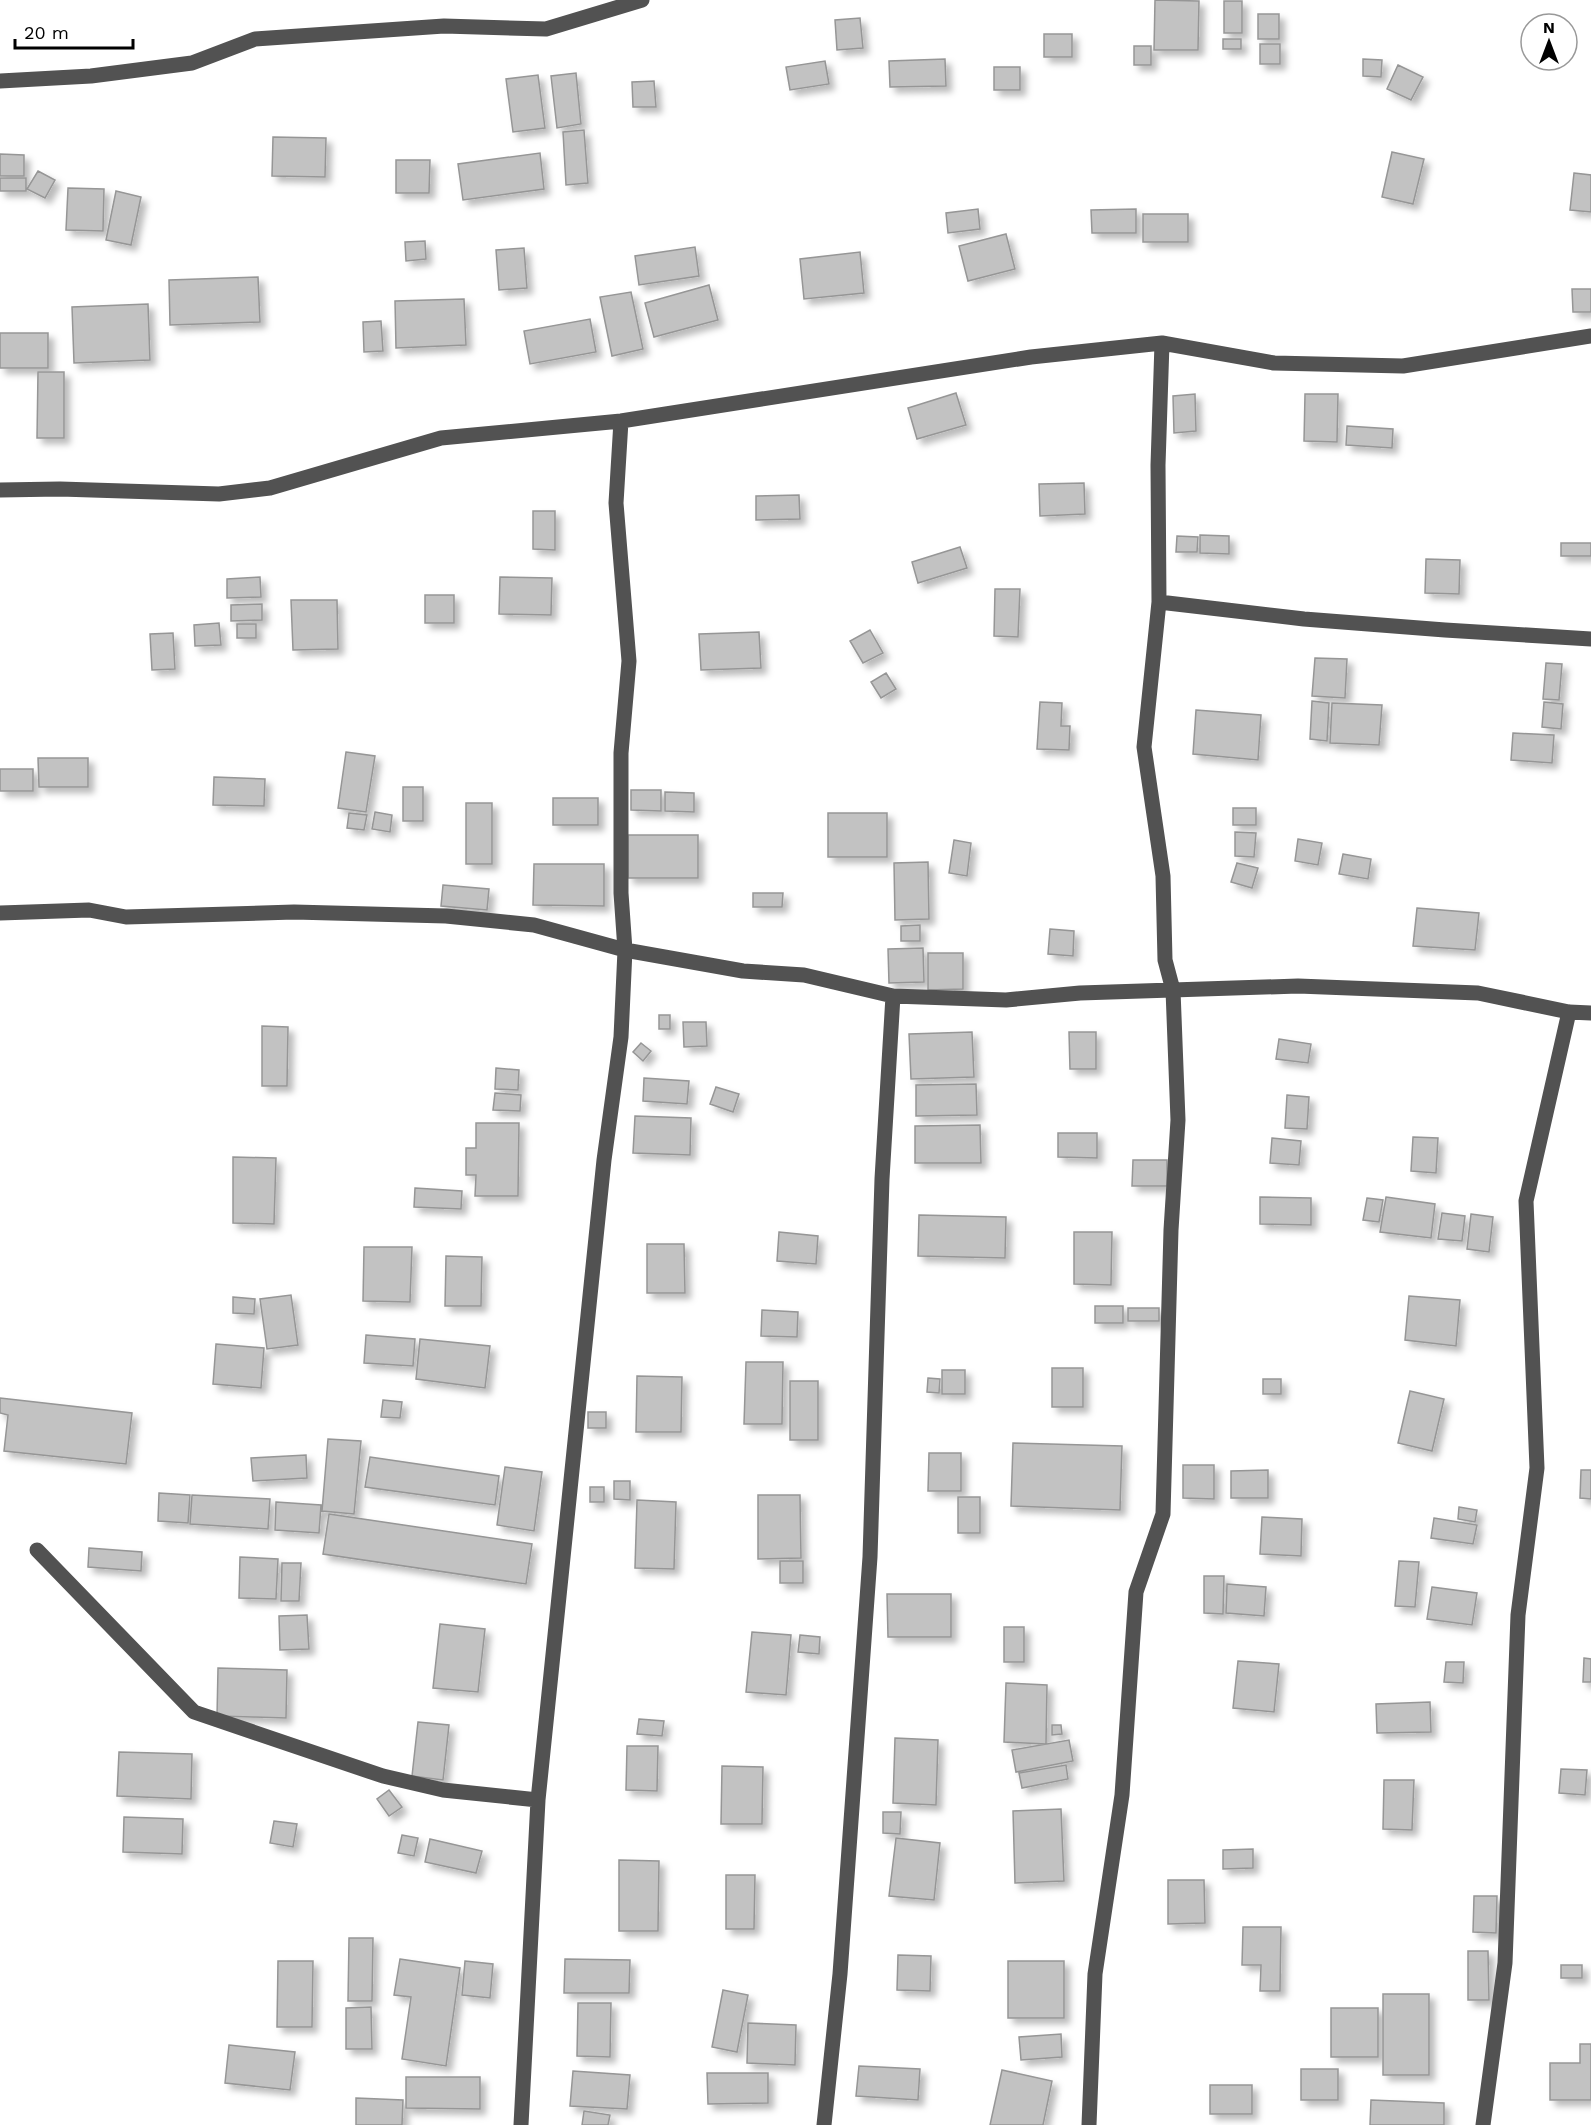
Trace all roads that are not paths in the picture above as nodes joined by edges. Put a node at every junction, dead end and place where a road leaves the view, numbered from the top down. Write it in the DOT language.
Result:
graph roads {
  1 [pos="642,0"];
  2 [pos="0,81"];
  3 [pos="1591,336"];
  4 [pos="1162,343"];
  5 [pos="621,421"];
  6 [pos="0,490"];
  7 [pos="1159,602"];
  8 [pos="1591,639"];
  9 [pos="0,913"];
  10 [pos="625,950"];
  11 [pos="1173,990"];
  12 [pos="893,996"];
  13 [pos="1569,1012"];
  14 [pos="1591,1013"];
  15 [pos="37,1550"];
  16 [pos="538,1800"];
  17 [pos="521,2125"];
  18 [pos="824,2125"];
  19 [pos="1089,2125"];
  20 [pos="1483,2125"];
  1 -- 2 [label="street"];
  3 -- 4 [label="street"];
  4 -- 5 [label="street"];
  4 -- 7 [label="street"];
  5 -- 6 [label="street"];
  5 -- 10 [label="street"];
  7 -- 8 [label="street"];
  7 -- 11 [label="street"];
  9 -- 10 [label="street"];
  10 -- 12 [label="street"];
  10 -- 16 [label="street"];
  11 -- 12 [label="street"];
  11 -- 13 [label="street"];
  11 -- 19 [label="street"];
  12 -- 18 [label="street"];
  13 -- 14 [label="street"];
  13 -- 20 [label="street"];
  15 -- 16 [label="street"];
  16 -- 17 [label="street"];
}
